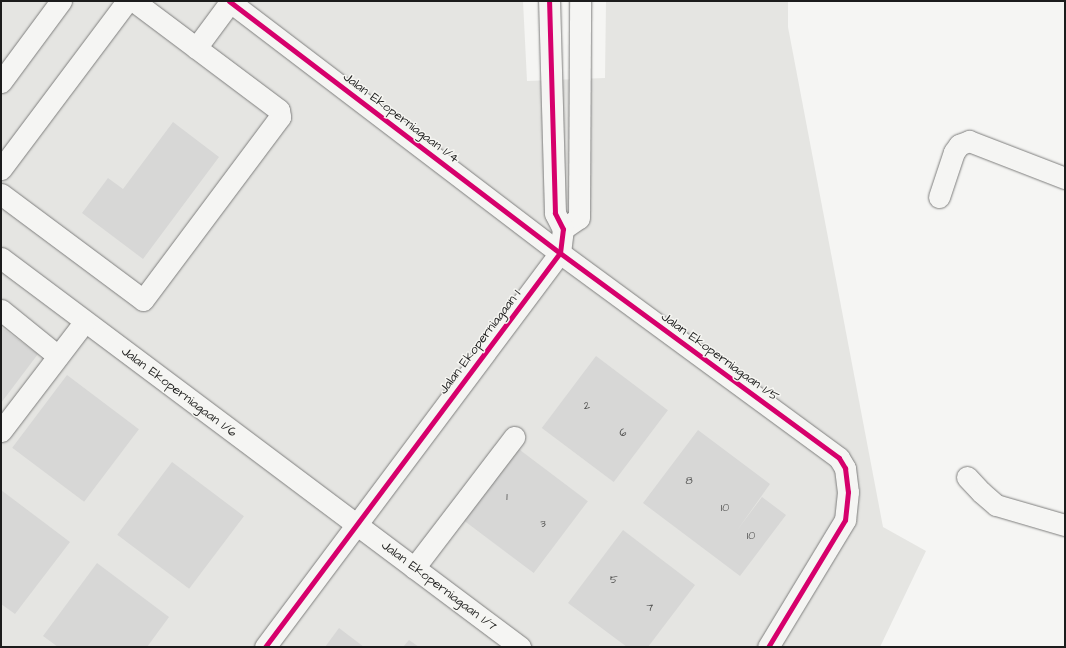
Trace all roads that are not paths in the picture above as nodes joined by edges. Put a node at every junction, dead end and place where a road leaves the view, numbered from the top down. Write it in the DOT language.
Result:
graph roads {
  1 [pos="61,1"];
  2 [pos="127,1"];
  3 [pos="134,1"];
  4 [pos="230,1"];
  5 [pos="581,7"];
  6 [pos="549,8"];
  7 [pos="196,48"];
  8 [pos="1,82"];
  9 [pos="1,169"];
  10 [pos="1065,178"];
  11 [pos="1,194"];
  12 [pos="939,197"];
  13 [pos="563,229"];
  14 [pos="560,253"];
  15 [pos="1,258"];
  16 [pos="1,310"];
  17 [pos="85,321"];
  18 [pos="58,356"];
  19 [pos="1,431"];
  20 [pos="514,437"];
  21 [pos="967,477"];
  22 [pos="357,525"];
  23 [pos="1065,525"];
  24 [pos="414,568"];
  25 [pos="265,647"];
  26 [pos="520,647"];
  27 [pos="768,647"];
  1 -- 8 [label="street"];
  2 -- 9 [label="street"];
  3 -- 7 [label="street"];
  4 -- 7 [label="street"];
  4 -- 14 [label="street, Jalan Ekoperniagaan 1/4"];
  5 -- 6 [label="street"];
  5 -- 13 [label="street"];
  6 -- 13 [label="street"];
  7 -- 11 [label="street"];
  10 -- 12 [label="street"];
  13 -- 14 [label="street, Jalan Ekoperniagaan 1"];
  14 -- 22 [label="street, Jalan Ekoperniagaan 1"];
  14 -- 27 [label="street, Jalan Ekoperniagaan 1/5"];
  15 -- 17 [label="street, Jalan Ekoperniagaan 1/6"];
  16 -- 18 [label="street"];
  17 -- 18 [label="street"];
  17 -- 22 [label="street, Jalan Ekoperniagaan 1/6"];
  18 -- 19 [label="street"];
  20 -- 24 [label="street"];
  21 -- 23 [label="street"];
  22 -- 24 [label="street, Jalan Ekoperniagaan 1/7"];
  22 -- 25 [label="street, Jalan Ekoperniagaan 1"];
  24 -- 26 [label="street, Jalan Ekoperniagaan 1/7"];
}
